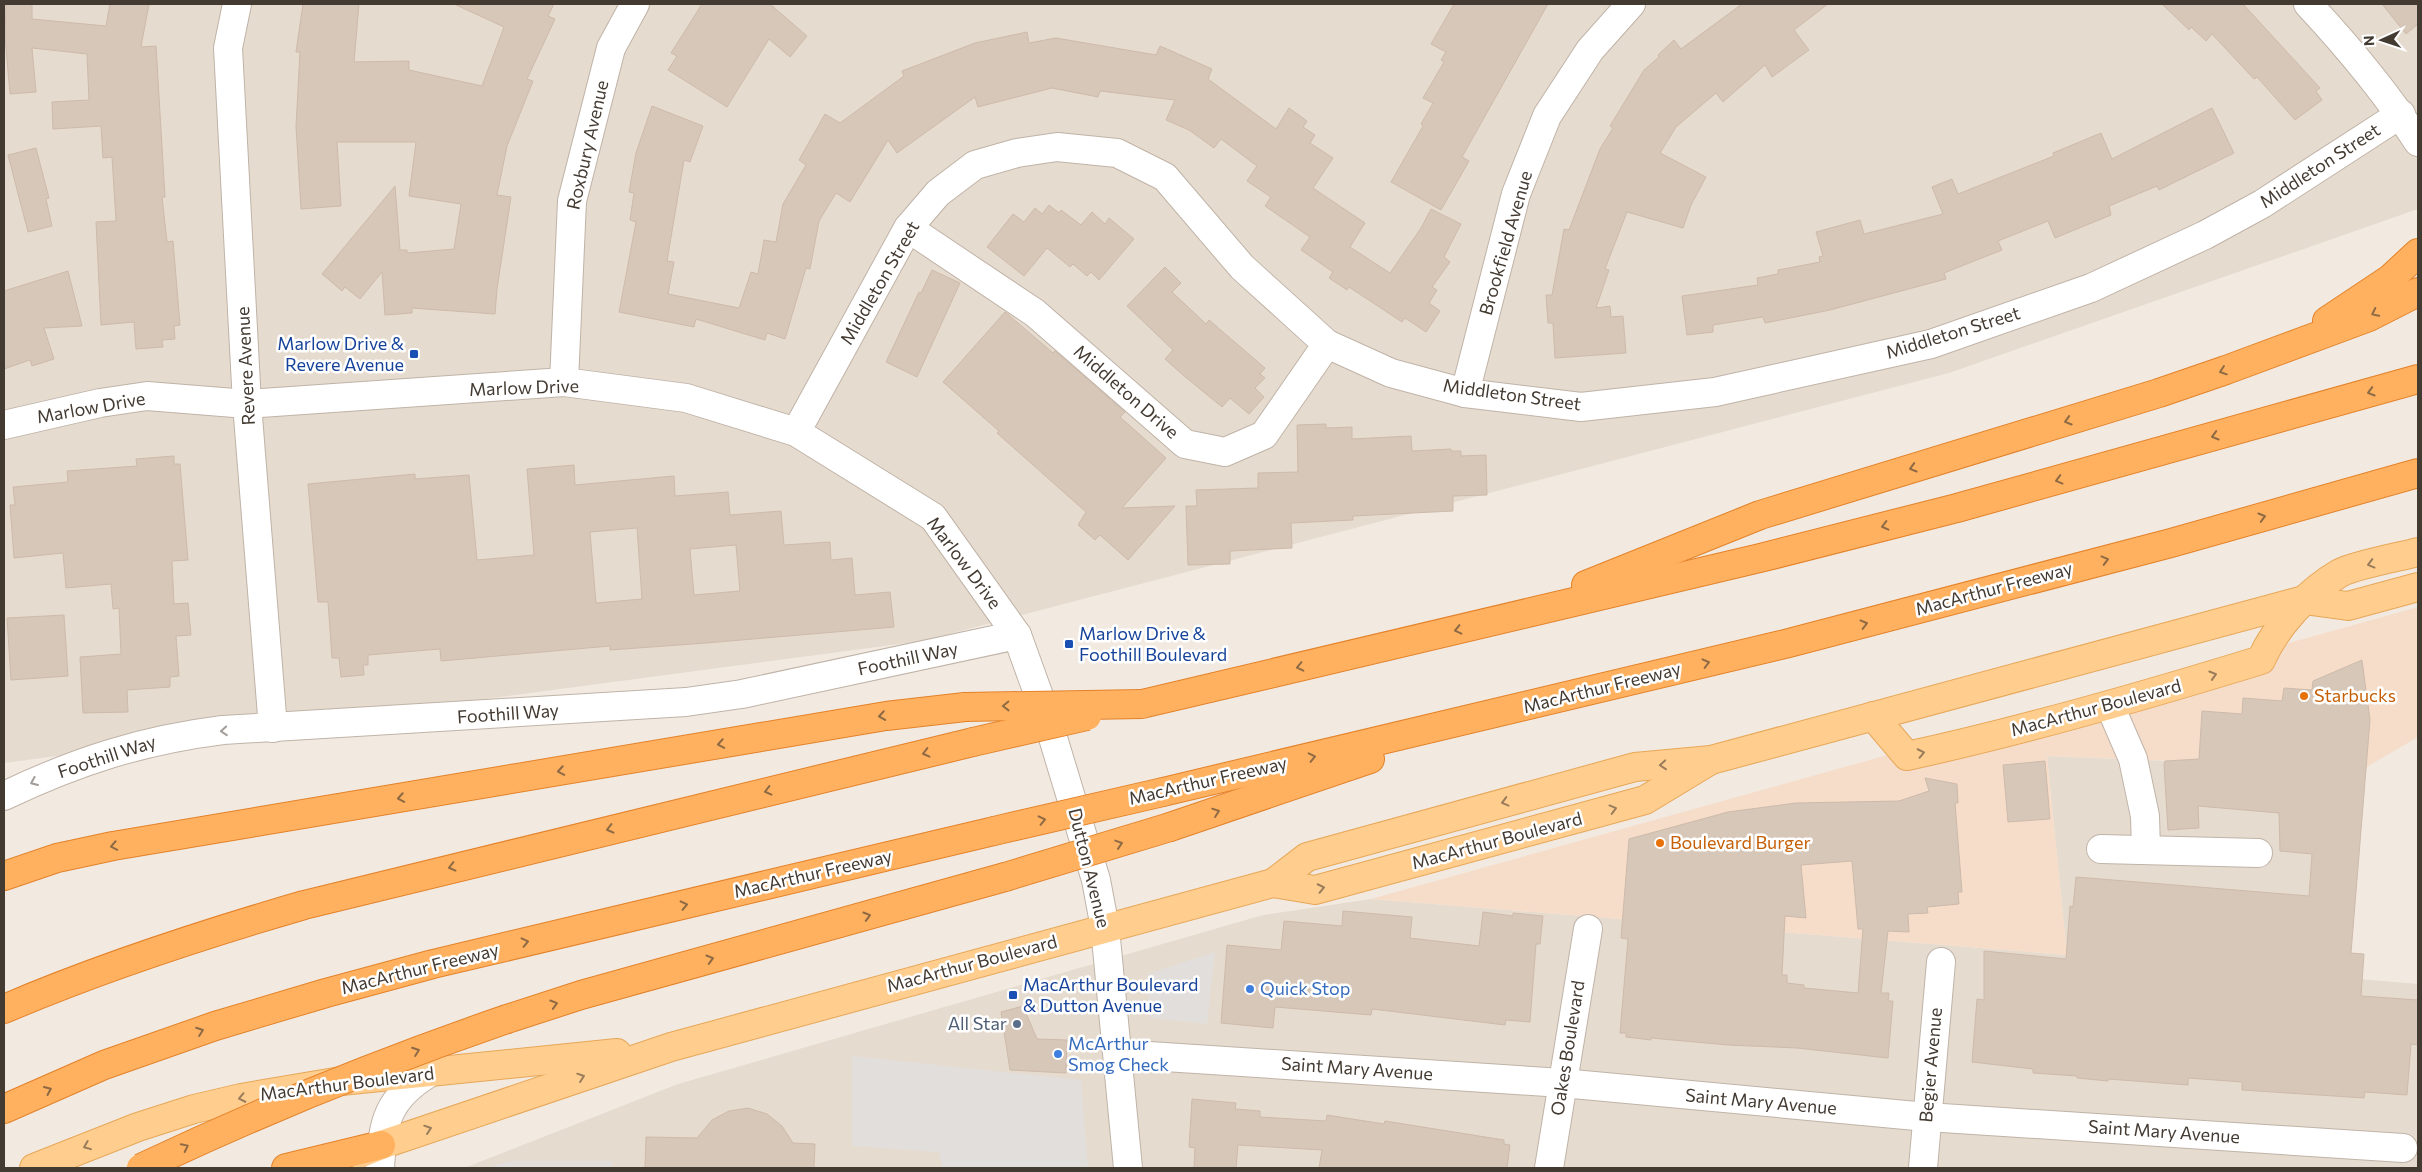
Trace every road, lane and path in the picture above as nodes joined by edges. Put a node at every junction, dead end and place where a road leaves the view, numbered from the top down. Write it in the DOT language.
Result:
graph roads {
  1 [pos="237,4"];
  2 [pos="635,4"];
  3 [pos="1632,4"];
  4 [pos="2308,4"];
  5 [pos="2401,114"];
  6 [pos="2418,142"];
  7 [pos="908,228"];
  8 [pos="2418,253"];
  9 [pos="2418,292"];
  10 [pos="1327,344"];
  11 [pos="2284,349"];
  12 [pos="2418,378"];
  13 [pos="564,382"];
  14 [pos="1465,393"];
  15 [pos="247,404"];
  16 [pos="4,425"];
  17 [pos="796,432"];
  18 [pos="2418,473"];
  19 [pos="2418,552"];
  20 [pos="2418,587"];
  21 [pos="2304,600"];
  22 [pos="1505,618"];
  23 [pos="1017,636"];
  24 [pos="1142,704"];
  25 [pos="2110,706"];
  26 [pos="1522,707"];
  27 [pos="1873,716"];
  28 [pos="273,728"];
  29 [pos="4,796"];
  30 [pos="2101,849"];
  31 [pos="2146,850"];
  32 [pos="2258,853"];
  33 [pos="4,876"];
  34 [pos="1105,928"];
  35 [pos="1588,929"];
  36 [pos="1941,962"];
  37 [pos="4,1009"];
  38 [pos="671,1046"];
  39 [pos="1118,1054"];
  40 [pos="429,1073"];
  41 [pos="1562,1083"];
  42 [pos="4,1109"];
  43 [pos="1927,1117"];
  44 [pos="2403,1148"];
  45 [pos="380,1156"];
  46 [pos="34,1168"];
  47 [pos="141,1168"];
  48 [pos="286,1168"];
  49 [pos="327,1168"];
  50 [pos="1128,1168"];
  51 [pos="1549,1168"];
  52 [pos="1922,1168"];
  1 -- 15 [label="street, Revere Avenue"];
  2 -- 13 [label="street, Roxbury Avenue"];
  3 -- 14 [label="street, Brookfield Avenue"];
  4 -- 5 [label="street"];
  5 -- 6 [label="street"];
  5 -- 14 [label="street, Middleton Street"];
  7 -- 10 [label="street, Middleton Street"];
  7 -- 10 [label="street, Middleton Drive"];
  7 -- 17 [label="street, Middleton Street"];
  8 -- 11 [label="highway"];
  9 -- 11 [label="highway, one-way"];
  10 -- 14 [label="street, Middleton Street"];
  11 -- 22 [label="highway, one-way"];
  12 -- 22 [label="highway, one-way"];
  13 -- 15 [label="street, Marlow Drive"];
  13 -- 17 [label="street, Marlow Drive"];
  15 -- 16 [label="street, Marlow Drive"];
  15 -- 28 [label="street, Revere Avenue"];
  17 -- 23 [label="street, Marlow Drive"];
  26 -- 18 [label="highway, MacArthur Freeway, one-way"];
  19 -- 21 [label="main road, MacArthur Boulevard, one-way"];
  20 -- 21 [label="main road, MacArthur Boulevard"];
  25 -- 21 [label="main road, MacArthur Boulevard, one-way"];
  21 -- 27 [label="main road, MacArthur Boulevard"];
  22 -- 24 [label="highway, one-way"];
  23 -- 28 [label="street, Foothill Way"];
  23 -- 34 [label="street, Dutton Avenue"];
  24 -- 33 [label="highway, one-way, bridge"];
  24 -- 37 [label="highway, one-way, bridge"];
  27 -- 25 [label="main road, MacArthur Boulevard, one-way"];
  25 -- 31 [label="street"];
  42 -- 26 [label="highway, MacArthur Freeway, one-way, bridge"];
  47 -- 26 [label="highway, one-way, bridge"];
  27 -- 34 [label="main road, MacArthur Boulevard"];
  28 -- 29 [label="street, Foothill Way, one-way"];
  30 -- 31 [label="street"];
  31 -- 32 [label="street"];
  34 -- 38 [label="main road, MacArthur Boulevard"];
  34 -- 39 [label="street, Dutton Avenue"];
  35 -- 41 [label="street, Oakes Boulevard"];
  36 -- 43 [label="street, Begier Avenue"];
  38 -- 40 [label="main road, MacArthur Boulevard"];
  45 -- 38 [label="main road, MacArthur Boulevard, one-way"];
  39 -- 41 [label="street, Saint Mary Avenue"];
  39 -- 50 [label="street, Dutton Avenue"];
  40 -- 45 [label="street"];
  40 -- 46 [label="main road, MacArthur Boulevard, one-way"];
  41 -- 43 [label="street, Saint Mary Avenue"];
  41 -- 51 [label="street, Oakes Boulevard"];
  43 -- 44 [label="street, Saint Mary Avenue"];
  43 -- 52 [label="street, Begier Avenue"];
  45 -- 48 [label="highway"];
  45 -- 49 [label="main road, MacArthur Boulevard"];
}
